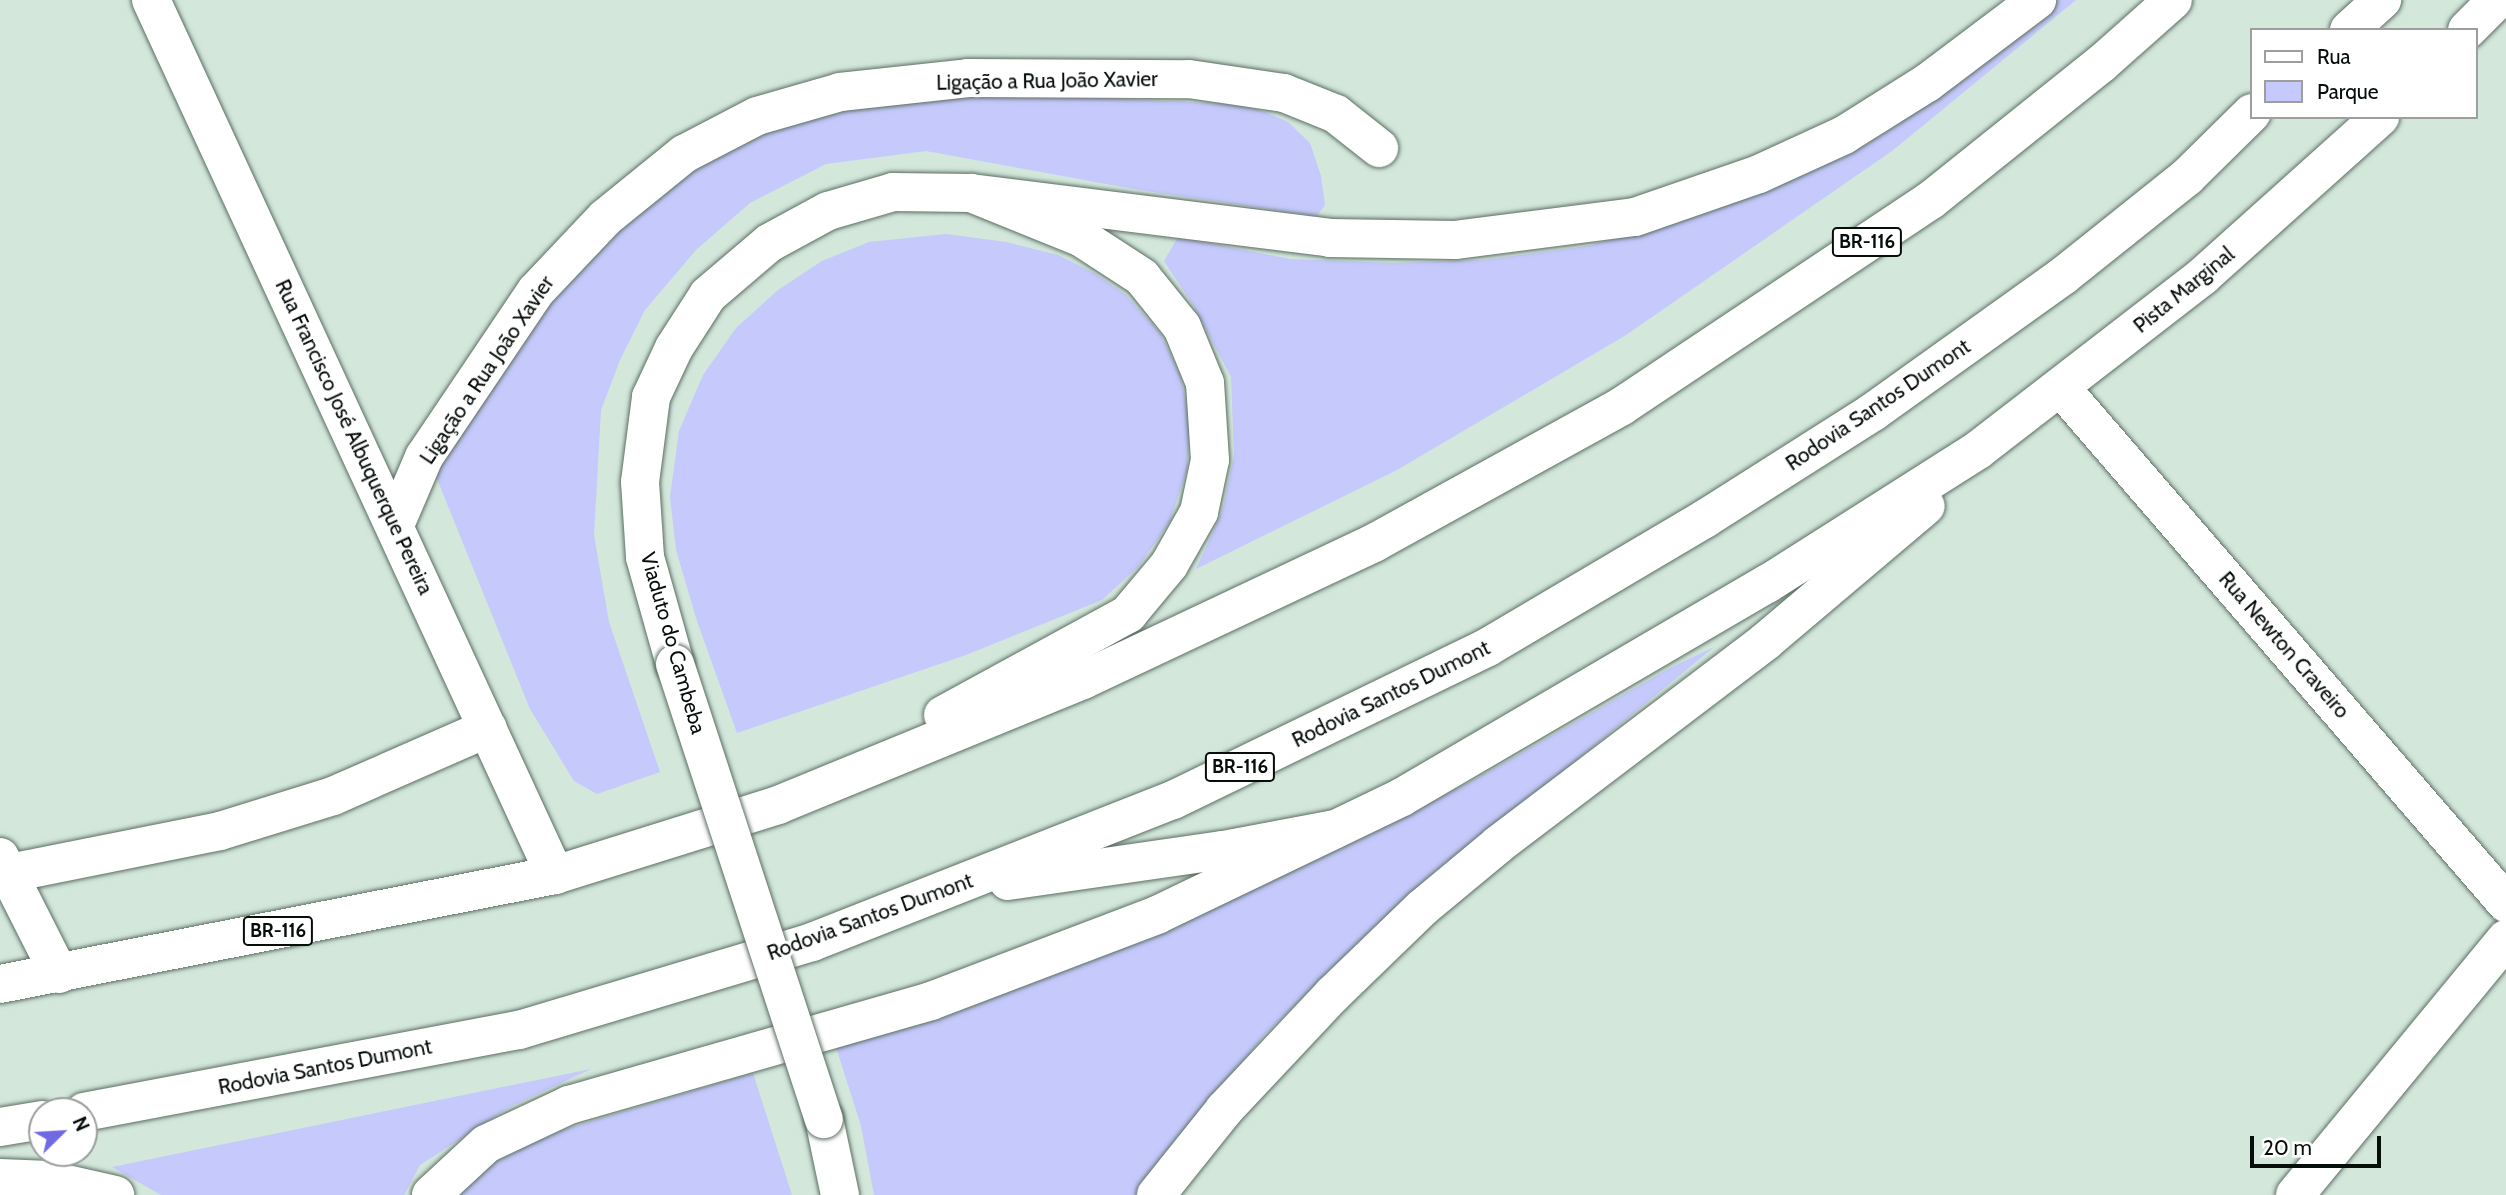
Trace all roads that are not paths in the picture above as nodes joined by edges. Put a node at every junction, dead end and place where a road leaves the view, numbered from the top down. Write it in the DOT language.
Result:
graph roads {
  1 [pos="151,0"];
  2 [pos="2037,0"];
  3 [pos="2138,0"];
  4 [pos="2173,0"];
  5 [pos="2382,0"];
  6 [pos="2497,0"];
  7 [pos="2350,28"];
  8 [pos="2470,28"];
  9 [pos="2101,64"];
  10 [pos="2250,115"];
  11 [pos="2378,119"];
  12 [pos="1379,148"];
  13 [pos="971,192"];
  14 [pos="2061,388"];
  15 [pos="1978,450"];
  16 [pos="395,525"];
  17 [pos="488,728"];
  18 [pos="778,805"];
  19 [pos="1335,829"];
  20 [pos="3,868"];
  21 [pos="555,875"];
  22 [pos="947,890"];
  23 [pos="2506,902"];
  24 [pos="2506,939"];
  25 [pos="59,974"];
  26 [pos="0,984"];
  27 [pos="98,1109"];
  28 [pos="28,1122"];
  29 [pos="0,1127"];
  30 [pos="0,1178"];
  31 [pos="115,1195"];
  32 [pos="431,1195"];
  33 [pos="840,1195"];
  34 [pos="1156,1195"];
  35 [pos="2295,1195"];
  1 -- 16 [label="main road, Rua Francisco José Albuquerque Pereira"];
  2 -- 13 [label="main road, Viaduto do Cambeba"];
  3 -- 9 [label="main road"];
  4 -- 9 [label="main road, BR-116"];
  5 -- 7 [label="main road"];
  6 -- 8 [label="main road"];
  9 -- 18 [label="main road, BR-116"];
  10 -- 22 [label="main road, Rodovia Santos Dumont / BR-116"];
  11 -- 14 [label="main road, Pista Marginal"];
  12 -- 16 [label="main road, Ligação a Rua João Xavier"];
  13 -- 18 [label="main road"];
  13 -- 33 [label="main road, Viaduto do Cambeba, bridge"];
  14 -- 15 [label="main road, Pista Marginal"];
  14 -- 23 [label="main road, Rua Newton Craveiro"];
  15 -- 19 [label="main road"];
  15 -- 34 [label="main road"];
  16 -- 17 [label="main road, Rua Francisco José Albuquerque Pereira"];
  17 -- 20 [label="main road"];
  17 -- 21 [label="main road, Rua Francisco José Albuquerque Pereira"];
  18 -- 21 [label="main road, BR-116"];
  19 -- 22 [label="main road"];
  19 -- 32 [label="main road"];
  20 -- 25 [label="main road"];
  21 -- 25 [label="main road, BR-116"];
  22 -- 27 [label="main road, Rodovia Santos Dumont / BR-116"];
  24 -- 35 [label="main road"];
  25 -- 26 [label="main road, BR-116"];
  28 -- 29 [label="main road"];
  30 -- 31 [label="main road"];
}
